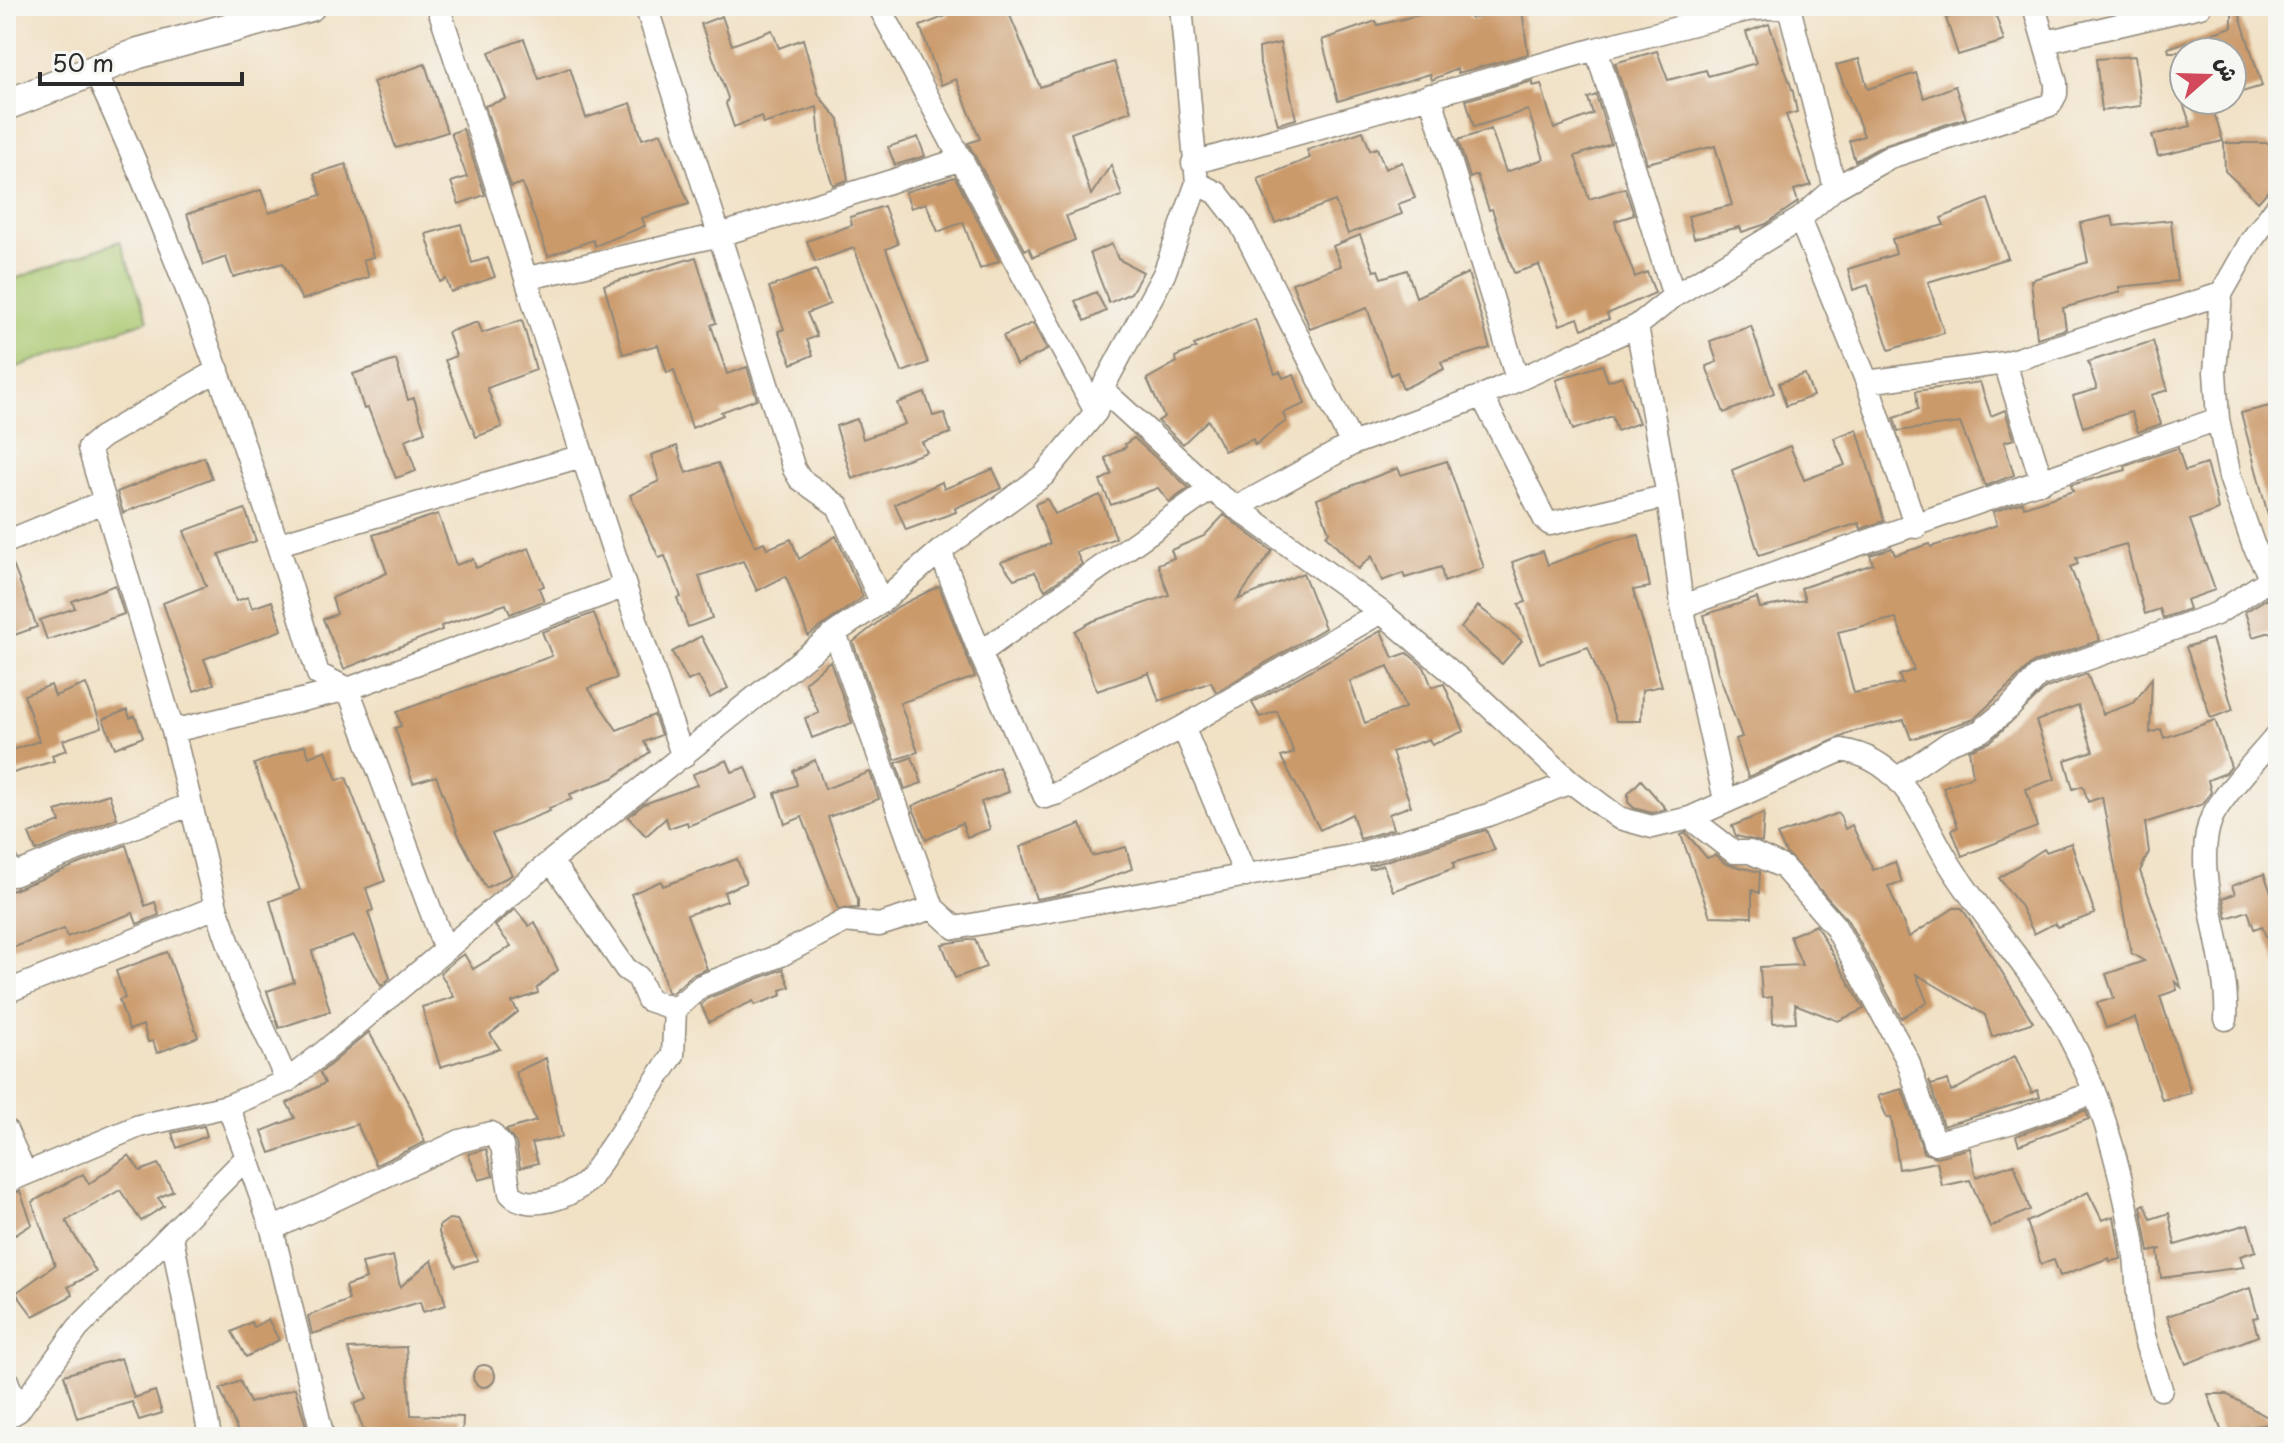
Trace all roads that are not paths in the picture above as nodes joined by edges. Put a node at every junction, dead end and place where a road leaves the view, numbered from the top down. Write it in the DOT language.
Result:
graph roads {
  1 [pos="310,6"];
  2 [pos="438,6"];
  3 [pos="646,6"];
  4 [pos="879,6"];
  5 [pos="1181,6"];
  6 [pos="1790,6"];
  7 [pos="2034,6"];
  8 [pos="2200,6"];
  9 [pos="1746,8"];
  10 [pos="2046,42"];
  11 [pos="1596,49"];
  12 [pos="95,71"];
  13 [pos="1430,95"];
  14 [pos="6,105"];
  15 [pos="962,159"];
  16 [pos="1195,173"];
  17 [pos="1835,188"];
  18 [pos="2278,205"];
  19 [pos="1800,219"];
  20 [pos="720,235"];
  21 [pos="528,278"];
  22 [pos="2221,294"];
  23 [pos="1674,296"];
  24 [pos="1637,326"];
  25 [pos="2005,363"];
  26 [pos="218,370"];
  27 [pos="1517,379"];
  28 [pos="1867,382"];
  29 [pos="1102,389"];
  30 [pos="1482,396"];
  31 [pos="1096,412"];
  32 [pos="2218,419"];
  33 [pos="1352,444"];
  34 [pos="582,456"];
  35 [pos="2042,482"];
  36 [pos="1211,489"];
  37 [pos="1668,496"];
  38 [pos="103,502"];
  39 [pos="1236,508"];
  40 [pos="1916,527"];
  41 [pos="6,542"];
  42 [pos="279,544"];
  43 [pos="940,551"];
  44 [pos="2275,585"];
  45 [pos="623,587"];
  46 [pos="881,602"];
  47 [pos="1682,606"];
  48 [pos="1381,612"];
  49 [pos="835,633"];
  50 [pos="980,653"];
  51 [pos="348,689"];
  52 [pos="1183,727"];
  53 [pos="173,731"];
  54 [pos="2278,734"];
  55 [pos="683,757"];
  56 [pos="1898,778"];
  57 [pos="1571,782"];
  58 [pos="1725,800"];
  59 [pos="189,805"];
  60 [pos="1690,818"];
  61 [pos="551,861"];
  62 [pos="6,862"];
  63 [pos="1246,876"];
  64 [pos="216,907"];
  65 [pos="933,908"];
  66 [pos="445,949"];
  67 [pos="6,992"];
  68 [pos="675,1009"];
  69 [pos="2226,1019"];
  70 [pos="287,1081"];
  71 [pos="2093,1093"];
  72 [pos="228,1106"];
  73 [pos="6,1130"];
  74 [pos="247,1157"];
  75 [pos="15,1176"];
  76 [pos="272,1229"];
  77 [pos="172,1237"];
  78 [pos="6,1378"];
  79 [pos="2161,1389"];
  80 [pos="12,1414"];
  81 [pos="210,1437"];
  82 [pos="323,1437"];
  1 -- 12 [label="street"];
  2 -- 21 [label="street"];
  3 -- 20 [label="street"];
  4 -- 15 [label="street"];
  5 -- 16 [label="street"];
  6 -- 9 [label="street"];
  6 -- 17 [label="street"];
  7 -- 10 [label="street"];
  8 -- 10 [label="street"];
  9 -- 11 [label="street"];
  10 -- 17 [label="street"];
  11 -- 13 [label="street"];
  11 -- 23 [label="street"];
  12 -- 14 [label="street"];
  12 -- 26 [label="street"];
  13 -- 16 [label="street"];
  13 -- 27 [label="street"];
  15 -- 20 [label="street"];
  15 -- 31 [label="street"];
  16 -- 29 [label="street"];
  16 -- 33 [label="street"];
  17 -- 19 [label="street"];
  18 -- 22 [label="street"];
  19 -- 23 [label="street"];
  19 -- 28 [label="street"];
  20 -- 21 [label="street"];
  20 -- 46 [label="street"];
  21 -- 34 [label="street"];
  22 -- 25 [label="street"];
  22 -- 32 [label="street"];
  23 -- 24 [label="street"];
  24 -- 27 [label="street"];
  24 -- 37 [label="street"];
  25 -- 28 [label="street"];
  25 -- 35 [label="street"];
  26 -- 38 [label="street"];
  26 -- 42 [label="street"];
  27 -- 30 [label="street"];
  28 -- 40 [label="street"];
  29 -- 31 [label="street"];
  29 -- 36 [label="street"];
  30 -- 33 [label="street"];
  30 -- 37 [label="street"];
  31 -- 43 [label="street"];
  32 -- 35 [label="street"];
  32 -- 44 [label="street"];
  33 -- 39 [label="street"];
  34 -- 42 [label="street"];
  34 -- 45 [label="street"];
  35 -- 40 [label="street"];
  36 -- 39 [label="street"];
  36 -- 50 [label="street"];
  37 -- 47 [label="street"];
  38 -- 41 [label="street"];
  38 -- 53 [label="street"];
  39 -- 48 [label="street"];
  40 -- 47 [label="street"];
  42 -- 51 [label="street"];
  43 -- 46 [label="street"];
  43 -- 50 [label="street"];
  44 -- 56 [label="street"];
  45 -- 51 [label="street"];
  45 -- 55 [label="street"];
  46 -- 49 [label="street"];
  47 -- 58 [label="street"];
  48 -- 52 [label="street"];
  48 -- 57 [label="street"];
  49 -- 55 [label="street"];
  49 -- 65 [label="street"];
  50 -- 52 [label="street"];
  51 -- 53 [label="street"];
  51 -- 66 [label="street"];
  52 -- 63 [label="street"];
  53 -- 59 [label="street"];
  54 -- 69 [label="street"];
  55 -- 61 [label="street"];
  56 -- 58 [label="street"];
  56 -- 71 [label="street"];
  57 -- 60 [label="street"];
  57 -- 63 [label="street"];
  58 -- 60 [label="street"];
  59 -- 62 [label="street"];
  59 -- 64 [label="street"];
  60 -- 71 [label="street"];
  61 -- 66 [label="street"];
  61 -- 68 [label="street"];
  63 -- 65 [label="street"];
  64 -- 67 [label="street"];
  64 -- 70 [label="street"];
  65 -- 68 [label="street"];
  66 -- 70 [label="street"];
  68 -- 76 [label="street"];
  70 -- 72 [label="street"];
  71 -- 79 [label="street"];
  72 -- 74 [label="street"];
  72 -- 75 [label="street"];
  73 -- 75 [label="street"];
  74 -- 76 [label="street"];
  74 -- 77 [label="street"];
  76 -- 82 [label="street"];
  77 -- 80 [label="street"];
  77 -- 81 [label="street"];
  78 -- 80 [label="street"];
}
